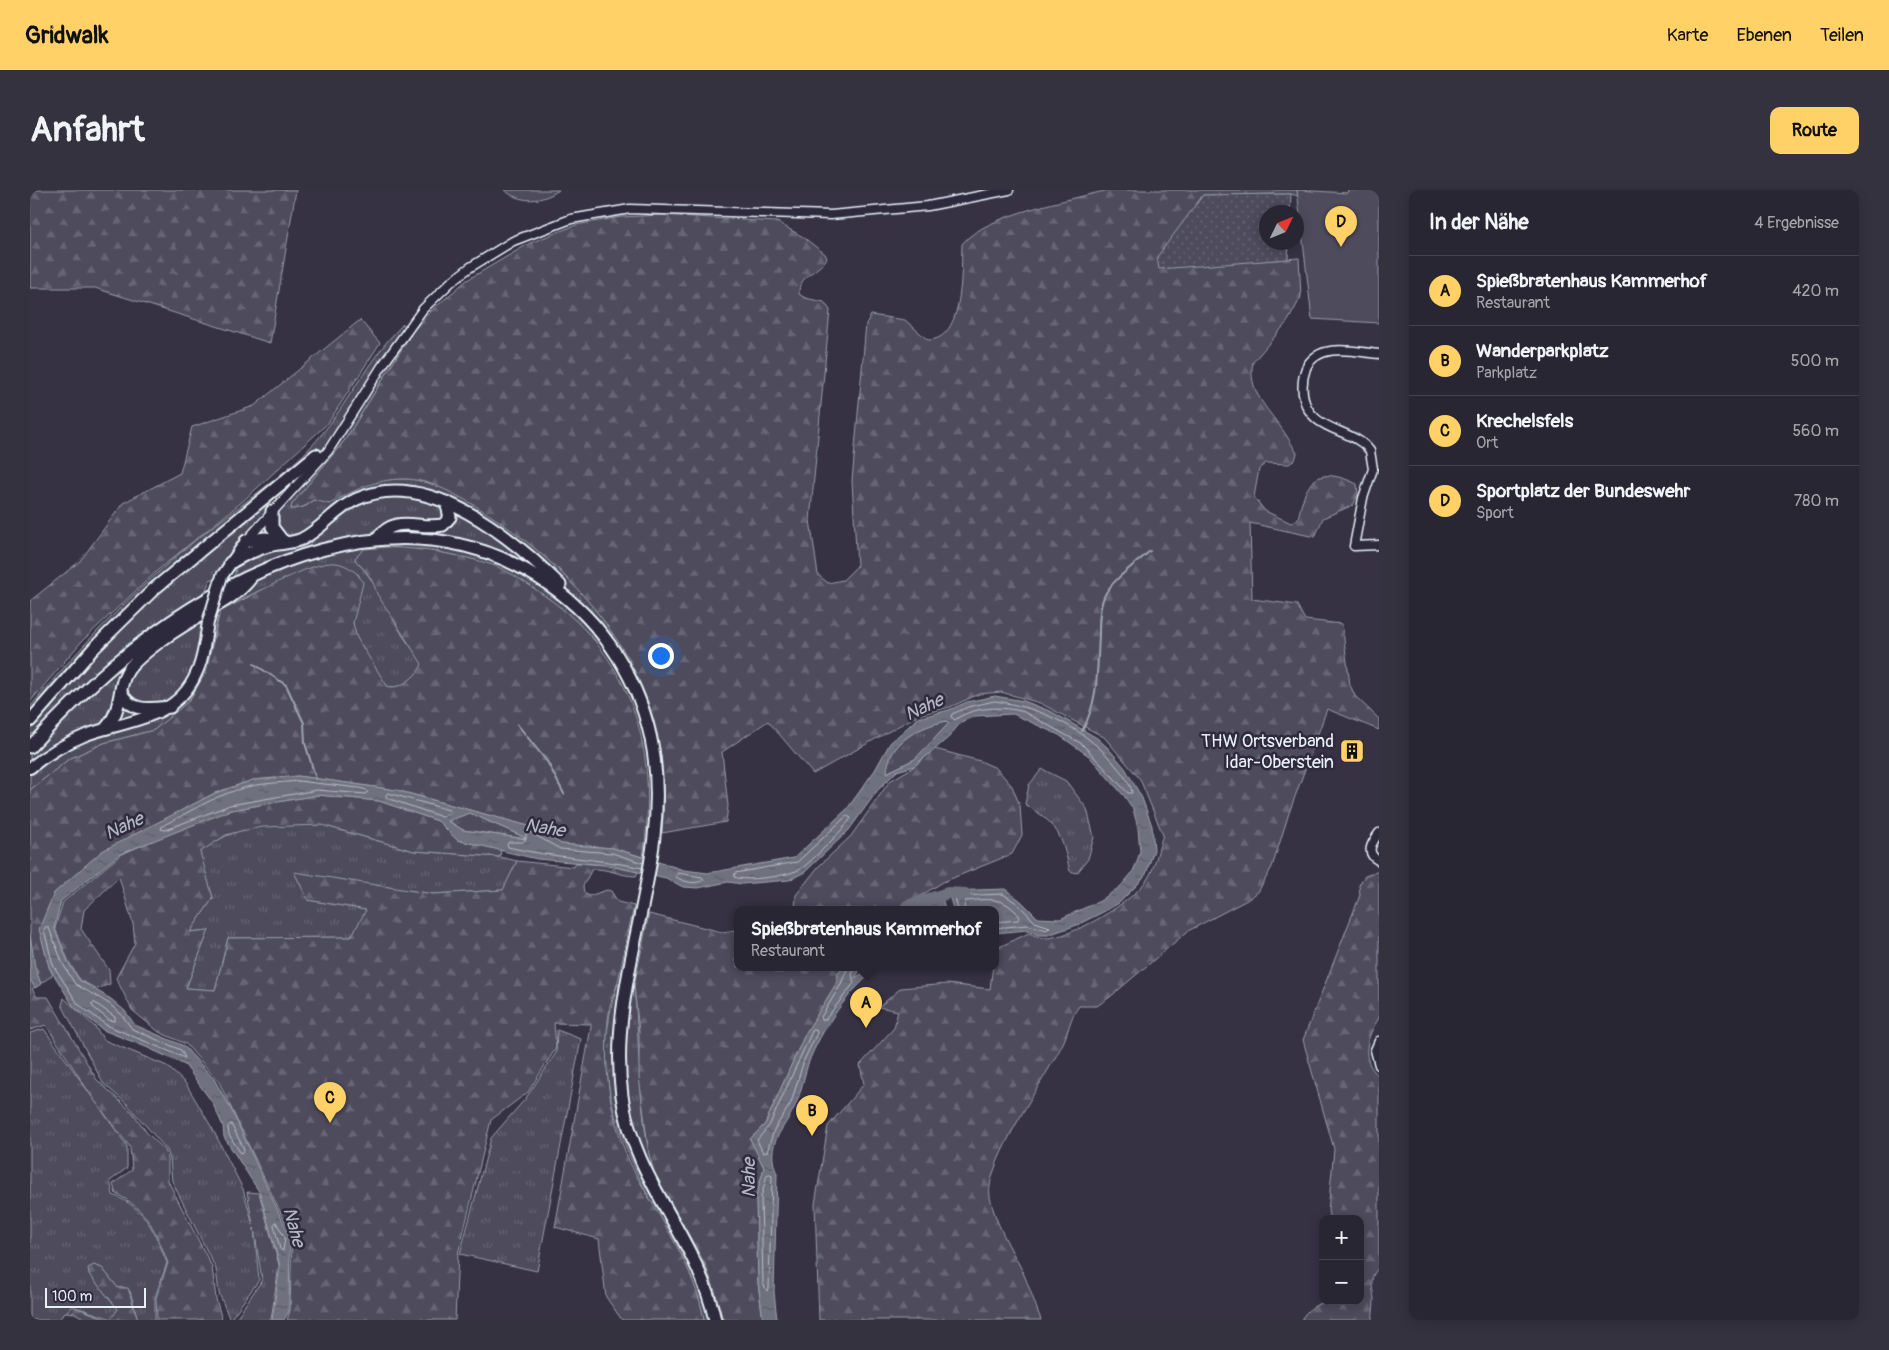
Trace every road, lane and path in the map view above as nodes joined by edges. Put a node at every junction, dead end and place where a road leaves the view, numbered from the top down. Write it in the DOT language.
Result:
graph roads {
  1 [pos="1009,190"];
  2 [pos="1379,354"];
  3 [pos="342,431"];
  4 [pos="316,454"];
  5 [pos="446,502"];
  6 [pos="272,511"];
  7 [pos="376,539"];
  8 [pos="246,540"];
  9 [pos="286,541"];
  10 [pos="1379,545"];
  11 [pos="230,563"];
  12 [pos="255,574"];
  13 [pos="581,610"];
  14 [pos="121,692"];
  15 [pos="170,707"];
  16 [pos="30,721"];
  17 [pos="106,728"];
  18 [pos="30,747"];
  19 [pos="30,768"];
  20 [pos="1379,833"];
  21 [pos="1379,861"];
  22 [pos="1379,1041"];
  23 [pos="1379,1064"];
  24 [pos="715,1320"];
  1 -- 3 [label="street"];
  2 -- 10 [label="street"];
  3 -- 4 [label="street"];
  3 -- 6 [label="street"];
  4 -- 16 [label="main road"];
  5 -- 7 [label="main road"];
  5 -- 9 [label="main road"];
  5 -- 13 [label="main road"];
  6 -- 8 [label="street"];
  6 -- 9 [label="main road"];
  7 -- 12 [label="main road"];
  7 -- 13 [label="main road"];
  8 -- 9 [label="main road"];
  8 -- 11 [label="main road"];
  9 -- 11 [label="main road"];
  11 -- 15 [label="main road, bridge"];
  12 -- 14 [label="main road"];
  12 -- 18 [label="main road"];
  13 -- 24 [label="main road"];
  14 -- 15 [label="main road"];
  14 -- 17 [label="main road"];
  15 -- 17 [label="main road"];
  17 -- 19 [label="main road"];
  20 -- 21 [label="street"];
  22 -- 23 [label="street"];
}
